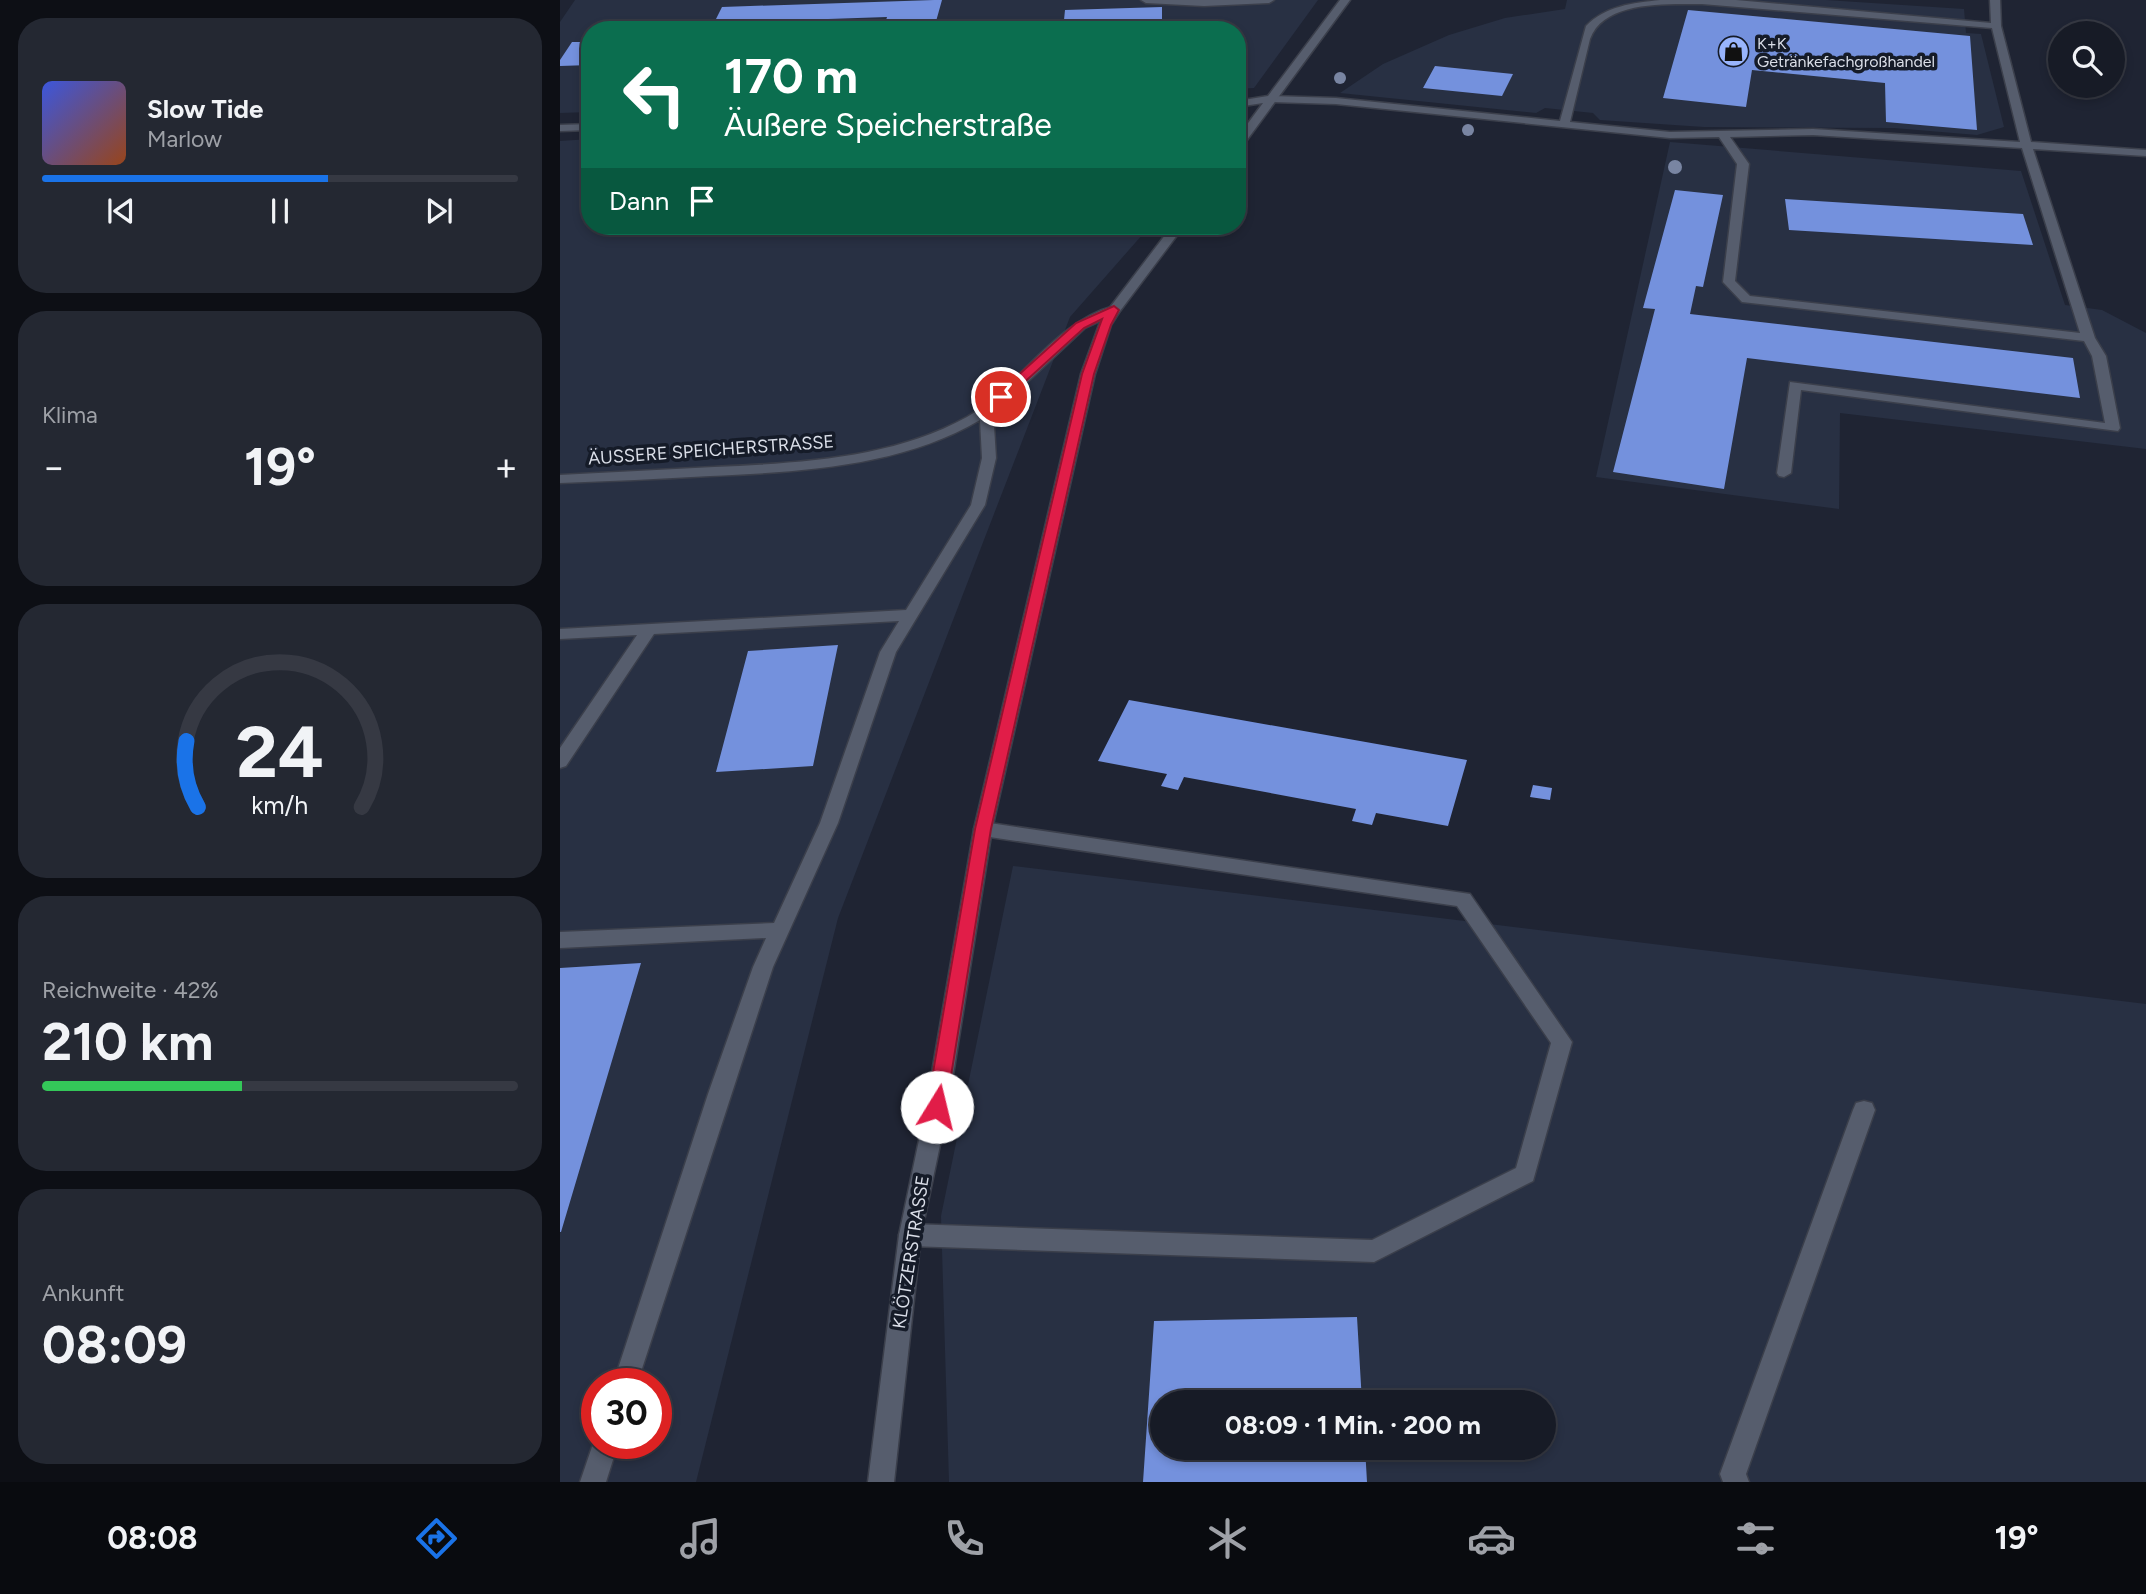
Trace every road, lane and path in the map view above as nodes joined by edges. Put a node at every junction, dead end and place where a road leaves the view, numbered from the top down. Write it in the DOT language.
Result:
graph roads {
  1 [pos="1146,0"];
  2 [pos="1269,0"];
  3 [pos="1345,0"];
  4 [pos="1995,0"];
  5 [pos="1996,26"];
  6 [pos="1272,99"];
  7 [pos="1246,103"];
  8 [pos="1564,122"];
  9 [pos="581,127"];
  10 [pos="560,128"];
  11 [pos="1721,133"];
  12 [pos="1246,134"];
  13 [pos="2026,145"];
  14 [pos="2146,153"];
  15 [pos="1171,235"];
  16 [pos="1114,310"];
  17 [pos="2088,338"];
  18 [pos="986,408"];
  19 [pos="1784,473"];
  20 [pos="560,479"];
  21 [pos="910,615"];
  22 [pos="649,629"];
  23 [pos="560,634"];
  24 [pos="560,762"];
  25 [pos="983,829"];
  26 [pos="780,930"];
  27 [pos="560,940"];
  28 [pos="1864,1110"];
  29 [pos="910,1235"];
  30 [pos="630,1368"];
  31 [pos="600,1459"];
  32 [pos="593,1482"];
  33 [pos="881,1482"];
  34 [pos="1736,1482"];
  1 -- 2 [label="street"];
  3 -- 6 [label="street"];
  4 -- 5 [label="street"];
  5 -- 8 [label="street"];
  5 -- 13 [label="street"];
  6 -- 7 [label="street"];
  6 -- 8 [label="street"];
  6 -- 12 [label="street"];
  8 -- 11 [label="street"];
  9 -- 10 [label="street"];
  11 -- 13 [label="street"];
  11 -- 17 [label="street"];
  13 -- 14 [label="street"];
  13 -- 17 [label="street"];
  15 -- 16 [label="street, KLÖTZERSTRASSE"];
  16 -- 18 [label="street, ÄUSSERE SPEICHERSTRASSE"];
  16 -- 25 [label="street, KLÖTZERSTRASSE"];
  17 -- 19 [label="street"];
  18 -- 20 [label="street, ÄUSSERE SPEICHERSTRASSE"];
  18 -- 21 [label="street"];
  21 -- 22 [label="street"];
  21 -- 26 [label="street"];
  22 -- 23 [label="street"];
  22 -- 24 [label="street"];
  25 -- 29 [label="street, KLÖTZERSTRASSE"];
  25 -- 29 [label="street"];
  26 -- 27 [label="street"];
  26 -- 30 [label="street"];
  28 -- 34 [label="street"];
  29 -- 33 [label="street, KLÖTZERSTRASSE"];
  31 -- 32 [label="street"];
}
